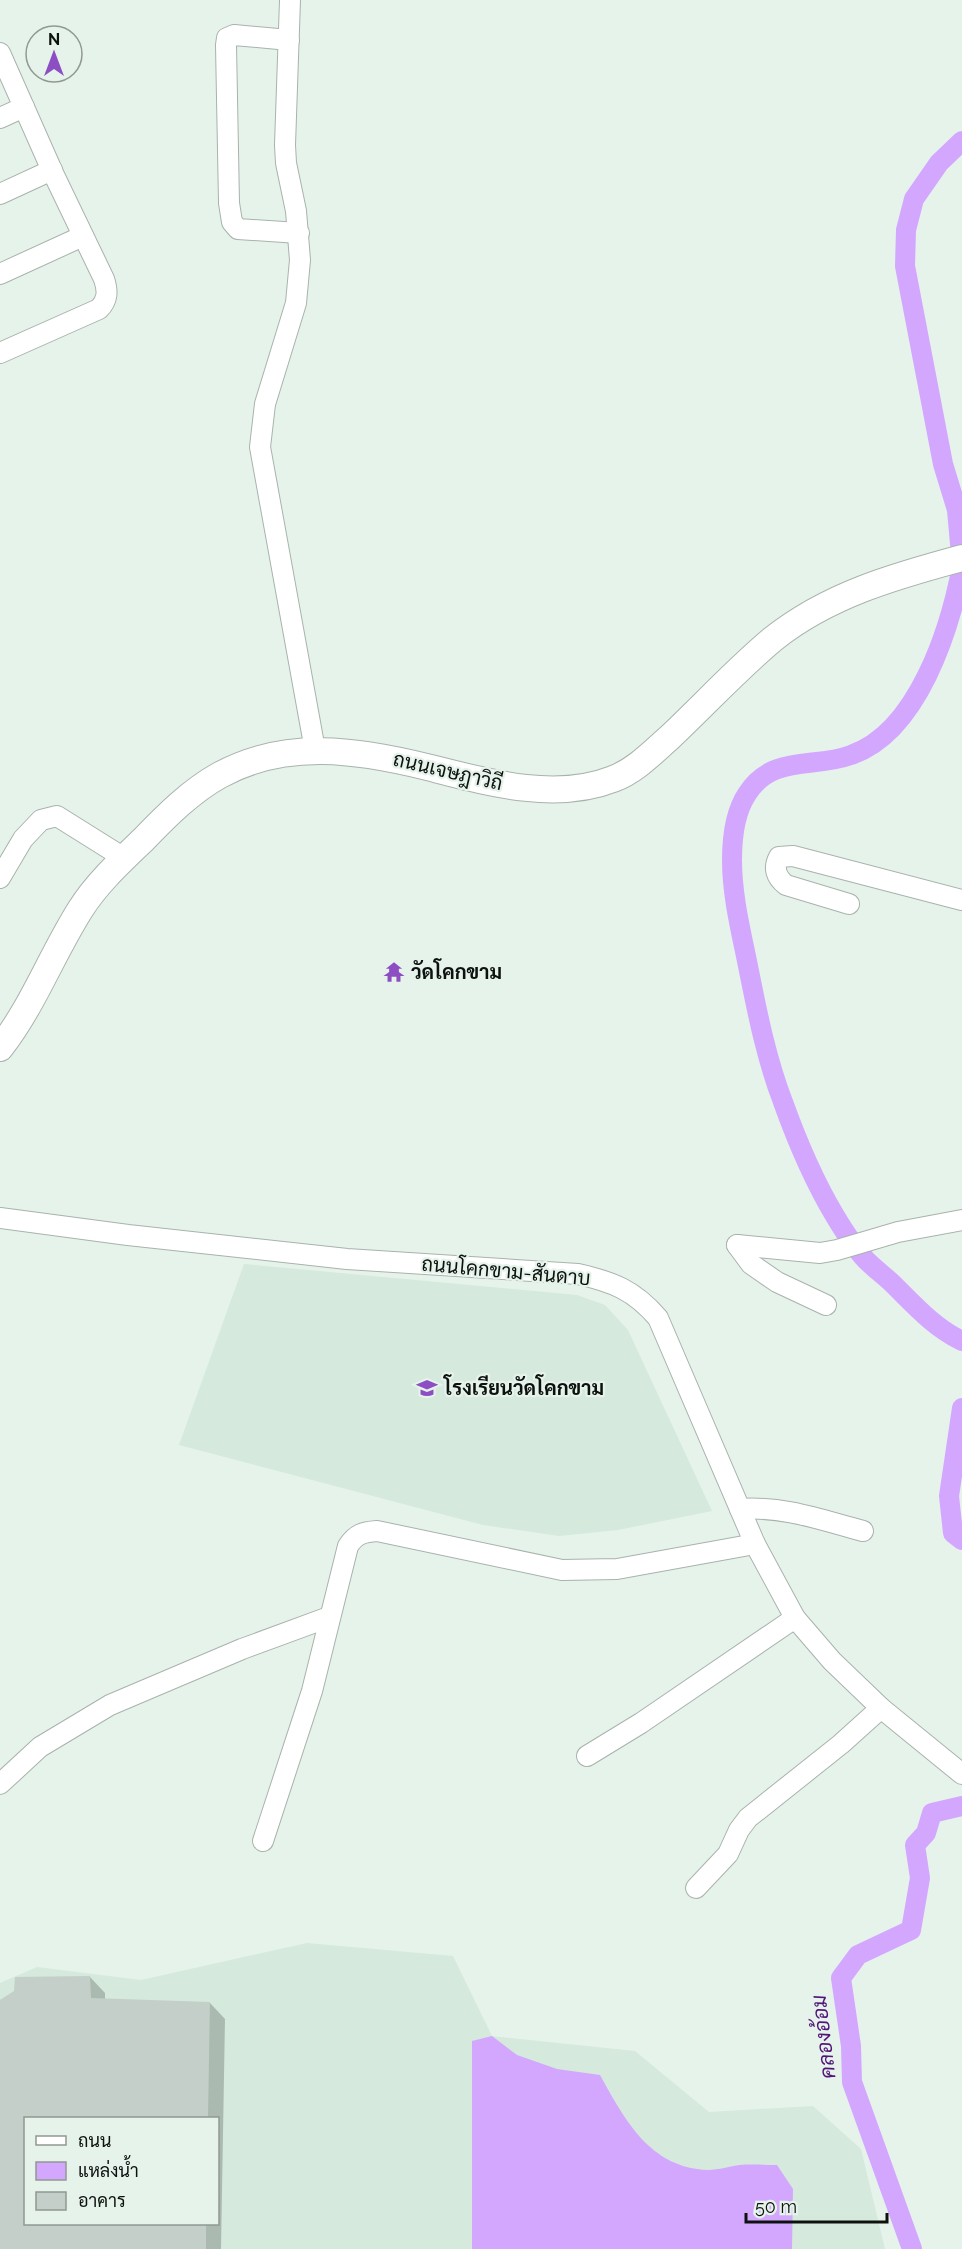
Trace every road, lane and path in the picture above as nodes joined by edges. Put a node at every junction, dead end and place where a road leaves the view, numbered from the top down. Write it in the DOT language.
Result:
graph roads {
  1 [pos="290,0"];
  2 [pos="288,40"];
  3 [pos="0,53"];
  4 [pos="24,107"];
  5 [pos="0,118"];
  6 [pos="52,170"];
  7 [pos="0,194"];
  8 [pos="300,233"];
  9 [pos="83,236"];
  10 [pos="0,274"];
  11 [pos="0,353"];
  12 [pos="962,558"];
  13 [pos="315,750"];
  14 [pos="124,858"];
  15 [pos="0,878"];
  16 [pos="962,900"];
  17 [pos="849,904"];
  18 [pos="0,1048"];
  19 [pos="0,1218"];
  20 [pos="962,1220"];
  21 [pos="826,1305"];
  22 [pos="740,1509"];
  23 [pos="863,1531"];
  24 [pos="755,1544"];
  25 [pos="329,1617"];
  26 [pos="795,1618"];
  27 [pos="881,1708"];
  28 [pos="587,1756"];
  29 [pos="962,1774"];
  30 [pos="0,1784"];
  31 [pos="264,1841"];
  32 [pos="696,1888"];
  1 -- 2 [label="street"];
  2 -- 8 [label="street"];
  2 -- 8 [label="street"];
  3 -- 4 [label="street"];
  4 -- 5 [label="street"];
  4 -- 6 [label="street"];
  6 -- 7 [label="street"];
  6 -- 9 [label="street"];
  8 -- 13 [label="street"];
  9 -- 10 [label="street"];
  9 -- 11 [label="street"];
  12 -- 13 [label="street, ถนนเจษฎาวิถี"];
  13 -- 14 [label="street, ถนนเจษฎาวิถี"];
  14 -- 15 [label="street"];
  14 -- 18 [label="street, ถนนเจษฎาวิถี"];
  16 -- 17 [label="street"];
  19 -- 22 [label="street, ถนนโคกขาม-สันดาบ"];
  20 -- 21 [label="street"];
  22 -- 23 [label="street"];
  22 -- 24 [label="street, ถนนโคกขาม-สันดาบ"];
  24 -- 25 [label="street"];
  24 -- 26 [label="street, ถนนโคกขาม-สันดาบ"];
  25 -- 30 [label="street"];
  25 -- 31 [label="street"];
  26 -- 27 [label="street, ถนนโคกขาม-สันดาบ"];
  26 -- 28 [label="street"];
  27 -- 29 [label="street, ถนนโคกขาม-สันดาบ"];
  27 -- 32 [label="street"];
}
